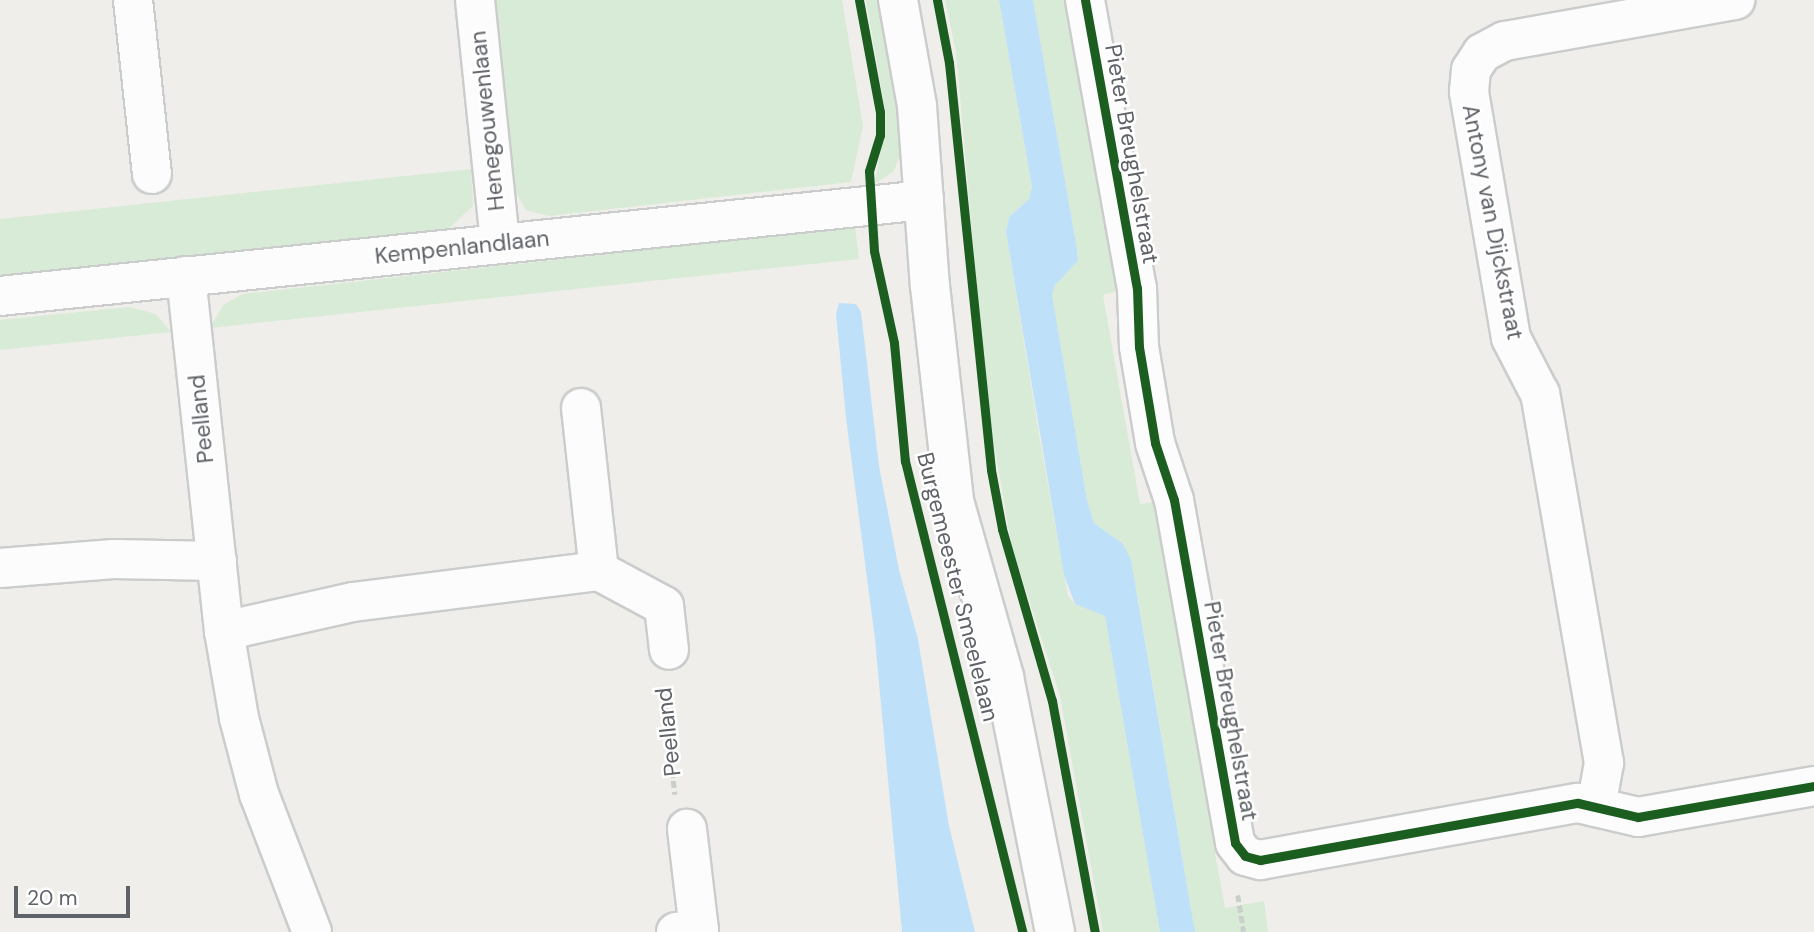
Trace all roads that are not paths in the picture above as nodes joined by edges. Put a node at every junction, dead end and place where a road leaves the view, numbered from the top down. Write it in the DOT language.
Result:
graph roads {
  1 [pos="133,0"];
  2 [pos="475,0"];
  3 [pos="898,0"];
  4 [pos="1085,0"];
  5 [pos="1735,0"];
  6 [pos="1649,8"];
  7 [pos="152,174"];
  8 [pos="924,200"];
  9 [pos="500,243"];
  10 [pos="186,276"];
  11 [pos="0,296"];
  12 [pos="581,408"];
  13 [pos="217,561"];
  14 [pos="0,568"];
  15 [pos="600,571"];
  16 [pos="224,631"];
  17 [pos="669,650"];
  18 [pos="1814,786"];
  19 [pos="1596,807"];
  20 [pos="687,829"];
  21 [pos="691,931"];
  22 [pos="312,932"];
  23 [pos="1055,932"];
  1 -- 7 [label="street"];
  2 -- 9 [label="street, Henegouwenlaan"];
  3 -- 8 [label="street, Burgemeester Smeelelaan"];
  4 -- 19 [label="street, Pieter Breughelstraat"];
  5 -- 6 [label="street, Antony van Dijckstraat"];
  6 -- 19 [label="street, Antony van Dijckstraat"];
  8 -- 9 [label="street, Kempenlandlaan"];
  8 -- 23 [label="street, Burgemeester Smeelelaan"];
  9 -- 10 [label="street, Kempenlandlaan"];
  10 -- 11 [label="street, Kempenlandlaan"];
  10 -- 13 [label="street, Peelland"];
  12 -- 15 [label="street"];
  13 -- 14 [label="street"];
  13 -- 16 [label="street, Peelland"];
  15 -- 16 [label="street"];
  15 -- 17 [label="street"];
  16 -- 22 [label="street, Peelland"];
  18 -- 19 [label="street, Pieter Breughelstraat"];
  20 -- 21 [label="street"];
}
